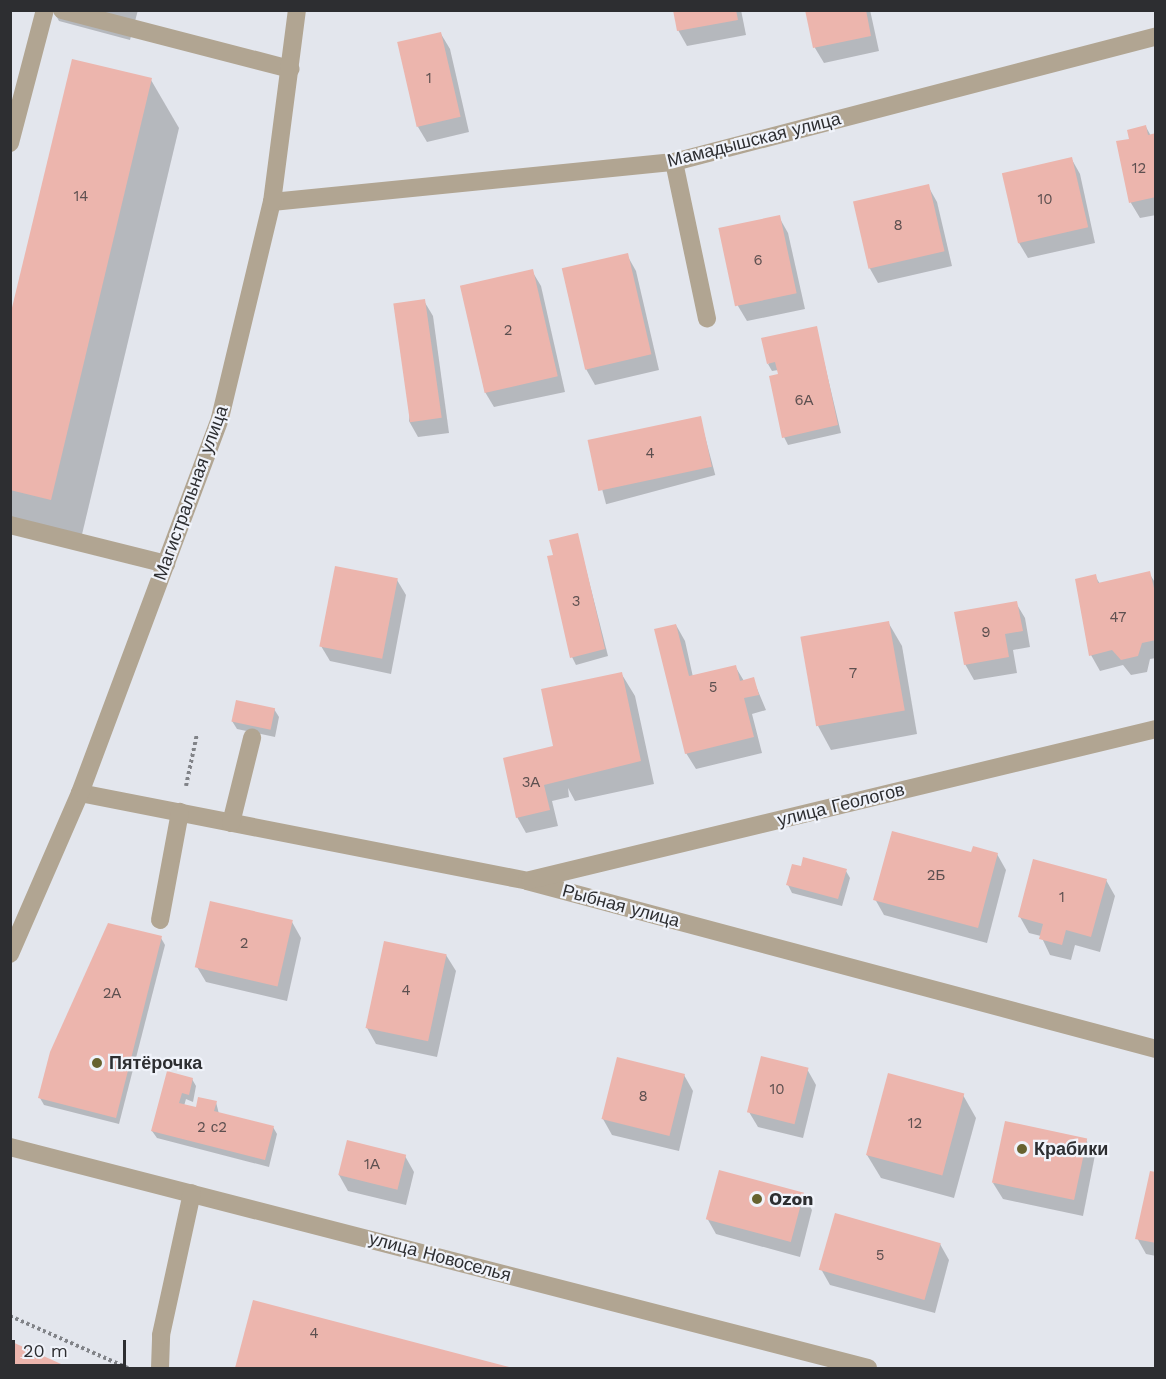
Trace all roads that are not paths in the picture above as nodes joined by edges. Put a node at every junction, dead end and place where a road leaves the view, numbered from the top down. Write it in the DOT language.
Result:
graph roads {
  1 [pos="45,10"];
  2 [pos="62,10"];
  3 [pos="297,10"];
  4 [pos="1155,36"];
  5 [pos="290,69"];
  6 [pos="10,142"];
  7 [pos="674,162"];
  8 [pos="272,202"];
  9 [pos="708,318"];
  10 [pos="10,525"];
  11 [pos="166,564"];
  12 [pos="1155,729"];
  13 [pos="252,738"];
  14 [pos="80,793"];
  15 [pos="180,812"];
  16 [pos="231,823"];
  17 [pos="527,881"];
  18 [pos="160,920"];
  19 [pos="10,954"];
  20 [pos="1155,1049"];
  21 [pos="10,1147"];
  22 [pos="192,1193"];
  23 [pos="160,1368"];
  24 [pos="868,1368"];
  1 -- 6 [label="street"];
  2 -- 5 [label="street"];
  3 -- 5 [label="street, Магистральная улица"];
  4 -- 7 [label="street, Мамадышская улица"];
  5 -- 8 [label="street, Магистральная улица"];
  7 -- 8 [label="street, Мамадышская улица"];
  7 -- 9 [label="street"];
  8 -- 11 [label="street, Магистральная улица"];
  10 -- 11 [label="street"];
  11 -- 14 [label="street, Магистральная улица"];
  12 -- 17 [label="street, улица Геологов"];
  13 -- 16 [label="street"];
  14 -- 15 [label="street, Рыбная улица"];
  14 -- 19 [label="street, Магистральная улица"];
  15 -- 16 [label="street, Рыбная улица"];
  15 -- 18 [label="street"];
  16 -- 17 [label="street, Рыбная улица"];
  17 -- 20 [label="street, Рыбная улица"];
  21 -- 22 [label="street, улица Новоселья"];
  22 -- 23 [label="street"];
  22 -- 24 [label="street, улица Новоселья"];
}
